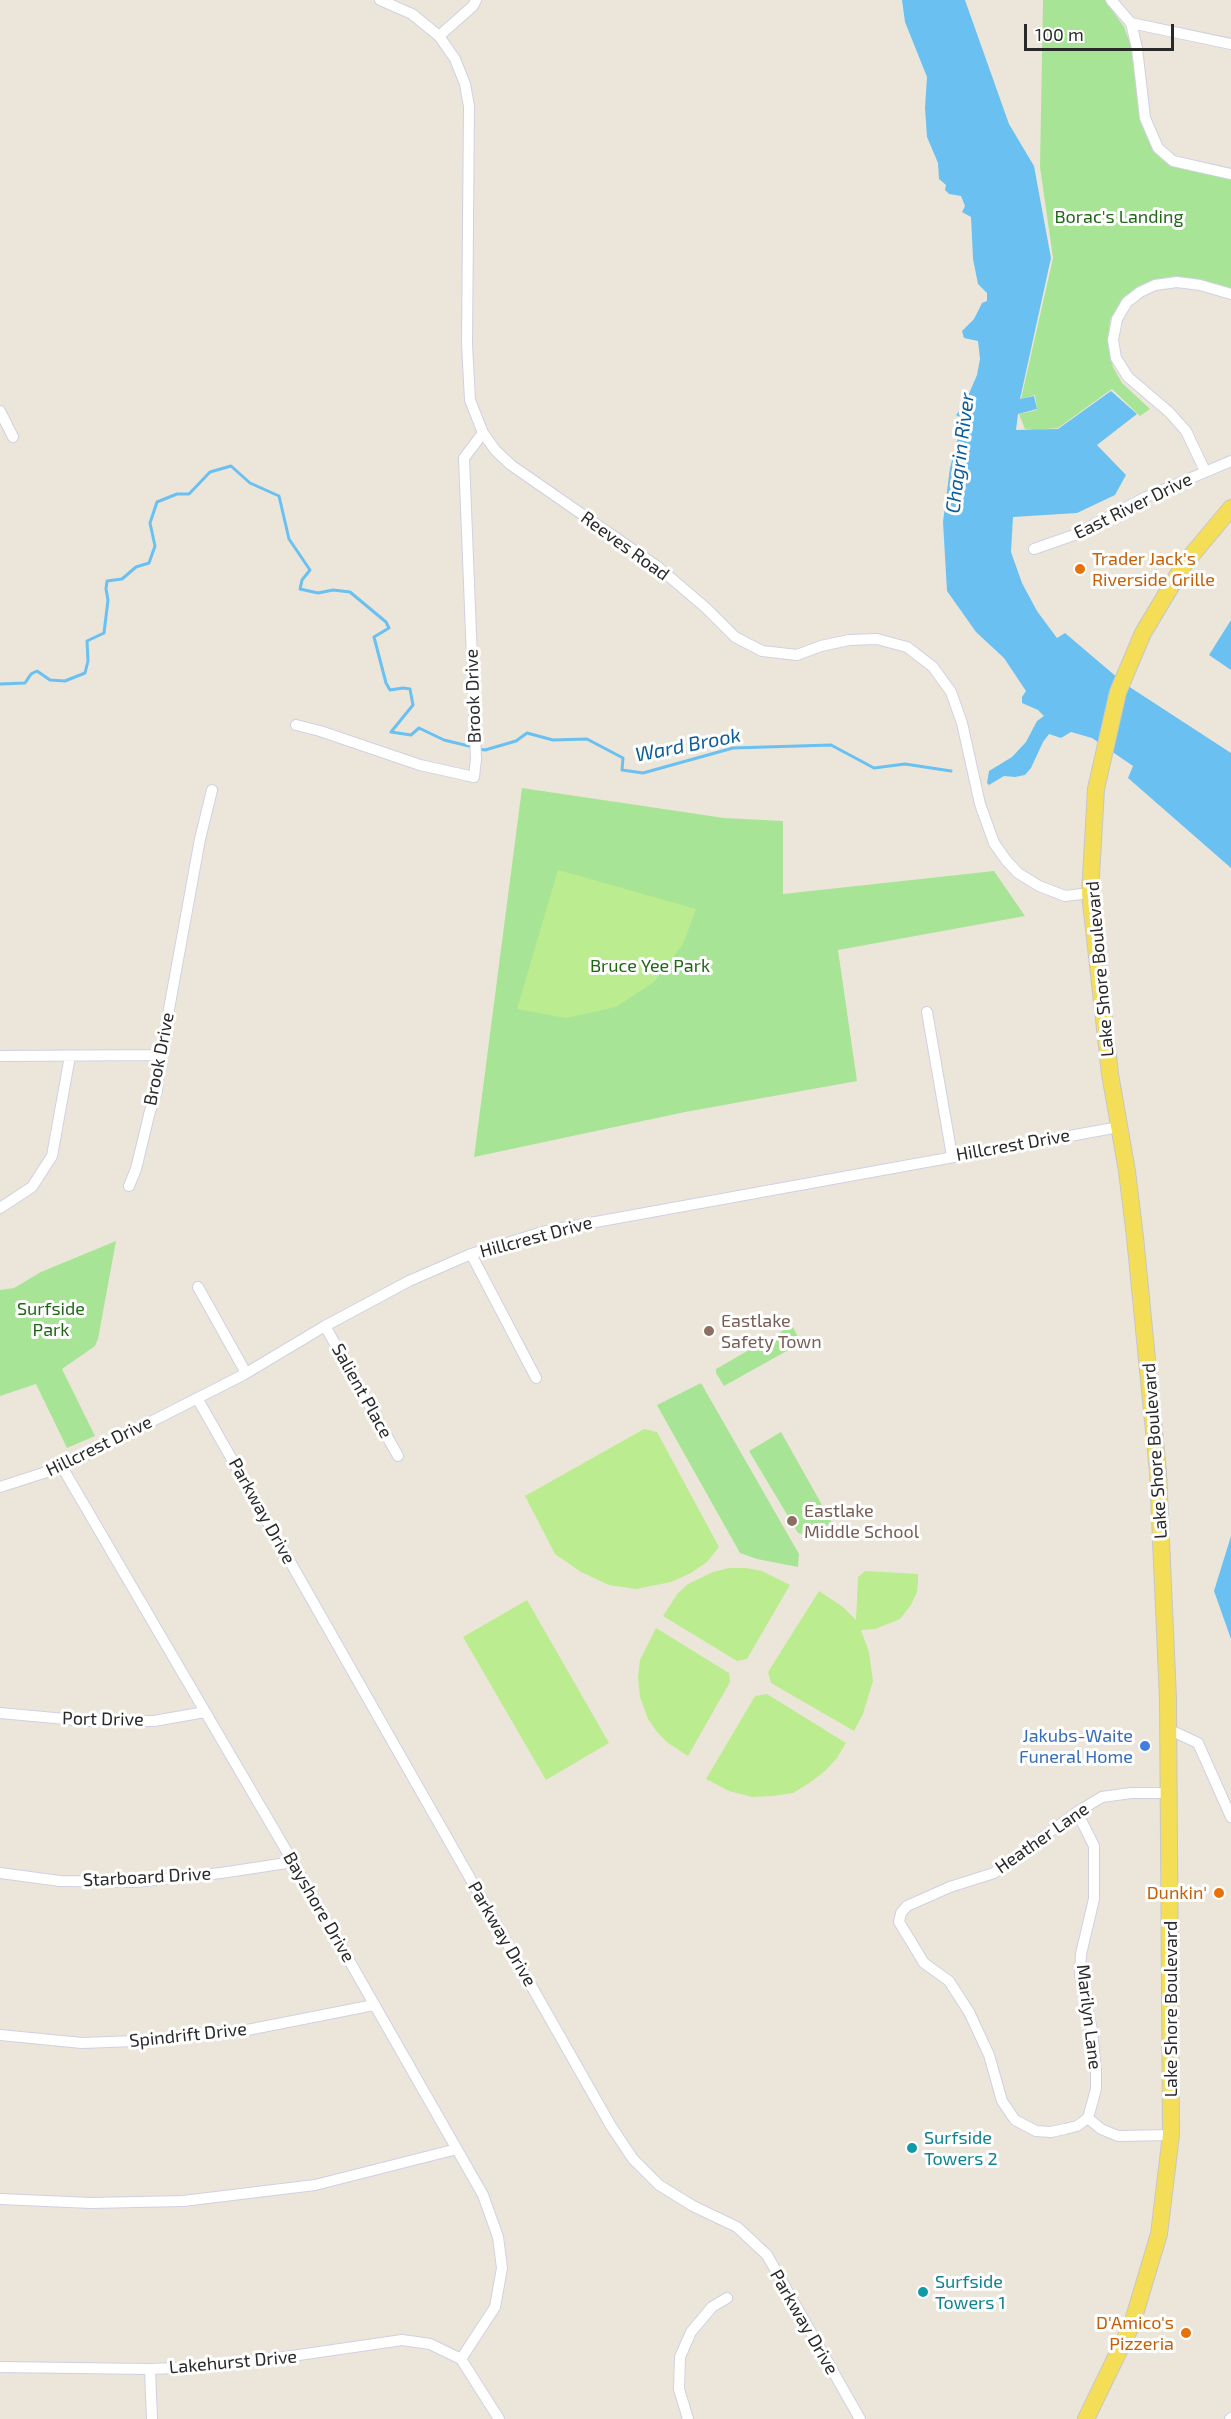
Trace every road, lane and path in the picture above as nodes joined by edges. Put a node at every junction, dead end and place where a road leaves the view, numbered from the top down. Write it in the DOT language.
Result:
graph roads {
  1 [pos="380,0"];
  2 [pos="476,0"];
  3 [pos="1111,0"];
  4 [pos="1131,23"];
  5 [pos="439,36"];
  6 [pos="1231,44"];
  7 [pos="1231,174"];
  8 [pos="1231,294"];
  9 [pos="0,411"];
  10 [pos="483,433"];
  11 [pos="13,437"];
  12 [pos="1231,461"];
  13 [pos="1204,471"];
  14 [pos="1231,508"];
  15 [pos="1034,549"];
  16 [pos="296,725"];
  17 [pos="212,790"];
  18 [pos="1090,893"];
  19 [pos="927,1012"];
  20 [pos="160,1055"];
  21 [pos="0,1056"];
  22 [pos="70,1056"];
  23 [pos="1119,1127"];
  24 [pos="952,1156"];
  25 [pos="129,1186"];
  26 [pos="0,1208"];
  27 [pos="471,1254"];
  28 [pos="198,1287"];
  29 [pos="325,1326"];
  30 [pos="246,1373"];
  31 [pos="536,1378"];
  32 [pos="197,1398"];
  33 [pos="398,1456"];
  34 [pos="62,1467"];
  35 [pos="0,1487"];
  36 [pos="205,1712"];
  37 [pos="0,1713"];
  38 [pos="1168,1729"];
  39 [pos="1169,1793"];
  40 [pos="1077,1812"];
  41 [pos="1231,1817"];
  42 [pos="293,1862"];
  43 [pos="0,1873"];
  44 [pos="374,2005"];
  45 [pos="0,2035"];
  46 [pos="1088,2118"];
  47 [pos="1171,2135"];
  48 [pos="457,2149"];
  49 [pos="0,2199"];
  50 [pos="726,2298"];
  51 [pos="461,2359"];
  52 [pos="0,2367"];
  53 [pos="150,2369"];
  54 [pos="152,2419"];
  55 [pos="499,2419"];
  56 [pos="688,2419"];
  57 [pos="860,2419"];
  58 [pos="1086,2419"];
  1 -- 5 [label="street, Reeves Road"];
  2 -- 5 [label="street"];
  3 -- 4 [label="street"];
  4 -- 6 [label="street"];
  4 -- 7 [label="street"];
  5 -- 10 [label="street, Reeves Road"];
  8 -- 13 [label="street"];
  9 -- 11 [label="street"];
  10 -- 16 [label="street, Brook Drive"];
  10 -- 18 [label="street, Reeves Road"];
  12 -- 13 [label="street, East River Drive"];
  13 -- 15 [label="street, East River Drive"];
  14 -- 18 [label="main road, Lake Shore Boulevard"];
  17 -- 20 [label="street, Brook Drive"];
  18 -- 23 [label="main road, Lake Shore Boulevard"];
  19 -- 24 [label="street"];
  20 -- 22 [label="street"];
  20 -- 25 [label="street, Brook Drive"];
  21 -- 22 [label="street"];
  22 -- 26 [label="street"];
  23 -- 24 [label="street, Hillcrest Drive"];
  23 -- 38 [label="main road, Lake Shore Boulevard"];
  24 -- 27 [label="street, Hillcrest Drive"];
  27 -- 29 [label="street, Hillcrest Drive"];
  27 -- 31 [label="street"];
  28 -- 30 [label="street"];
  29 -- 30 [label="street, Hillcrest Drive"];
  29 -- 33 [label="street, Salient Place"];
  30 -- 32 [label="street, Hillcrest Drive"];
  32 -- 34 [label="street, Hillcrest Drive"];
  32 -- 57 [label="street, Parkway Drive"];
  34 -- 35 [label="street, Hillcrest Drive"];
  34 -- 36 [label="street, Bayshore Drive"];
  36 -- 37 [label="street, Port Drive"];
  36 -- 42 [label="street, Bayshore Drive"];
  38 -- 39 [label="main road, Lake Shore Boulevard"];
  38 -- 41 [label="street"];
  39 -- 40 [label="street, Heather Lane"];
  39 -- 47 [label="main road, Lake Shore Boulevard"];
  40 -- 46 [label="street, Marilyn Lane"];
  40 -- 46 [label="street, Heather Lane"];
  42 -- 43 [label="street, Starboard Drive"];
  42 -- 44 [label="street, Bayshore Drive"];
  44 -- 45 [label="street, Spindrift Drive"];
  44 -- 48 [label="street, Bayshore Drive"];
  46 -- 47 [label="street"];
  47 -- 58 [label="main road, Lake Shore Boulevard"];
  48 -- 49 [label="street"];
  48 -- 51 [label="street, Bayshore Drive"];
  50 -- 56 [label="street"];
  51 -- 53 [label="street, Lakehurst Drive"];
  51 -- 55 [label="street"];
  52 -- 53 [label="street, Lakehurst Drive"];
  53 -- 54 [label="street"];
}
